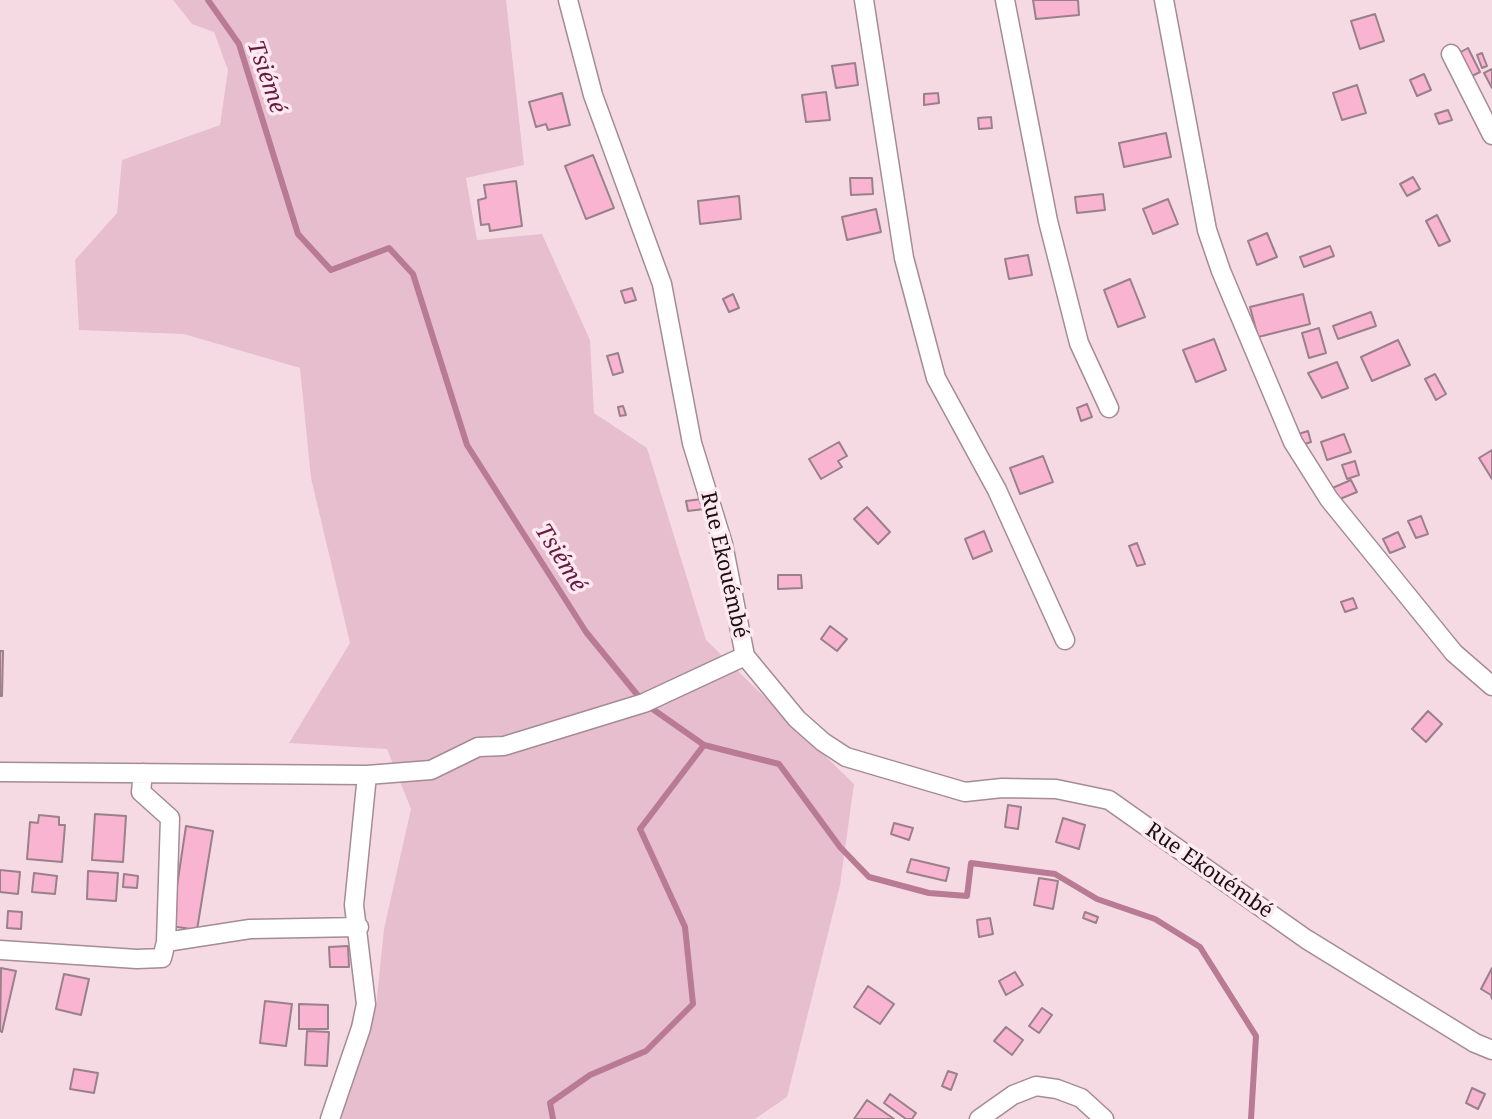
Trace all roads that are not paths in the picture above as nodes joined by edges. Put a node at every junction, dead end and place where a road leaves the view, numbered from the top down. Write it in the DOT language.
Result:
graph roads {
  1 [pos="568,0"];
  2 [pos="864,0"];
  3 [pos="1005,0"];
  4 [pos="1164,0"];
  5 [pos="1451,54"];
  6 [pos="1492,135"];
  7 [pos="1109,408"];
  8 [pos="1065,639"];
  9 [pos="745,656"];
  10 [pos="1492,686"];
  11 [pos="0,772"];
  12 [pos="143,773"];
  13 [pos="367,775"];
  14 [pos="359,927"];
  15 [pos="166,942"];
  16 [pos="0,950"];
  17 [pos="1492,1050"];
  18 [pos="330,1119"];
  19 [pos="979,1119"];
  20 [pos="1104,1119"];
  1 -- 9 [label="street, Rue Ekouémbé"];
  2 -- 8 [label="street"];
  3 -- 7 [label="street"];
  4 -- 10 [label="street"];
  5 -- 6 [label="street"];
  9 -- 13 [label="street"];
  9 -- 17 [label="street, Rue Ekouémbé"];
  11 -- 12 [label="street"];
  12 -- 13 [label="street"];
  12 -- 15 [label="street"];
  13 -- 14 [label="street"];
  14 -- 15 [label="street"];
  14 -- 18 [label="street"];
  15 -- 16 [label="street"];
  19 -- 20 [label="street"];
}
